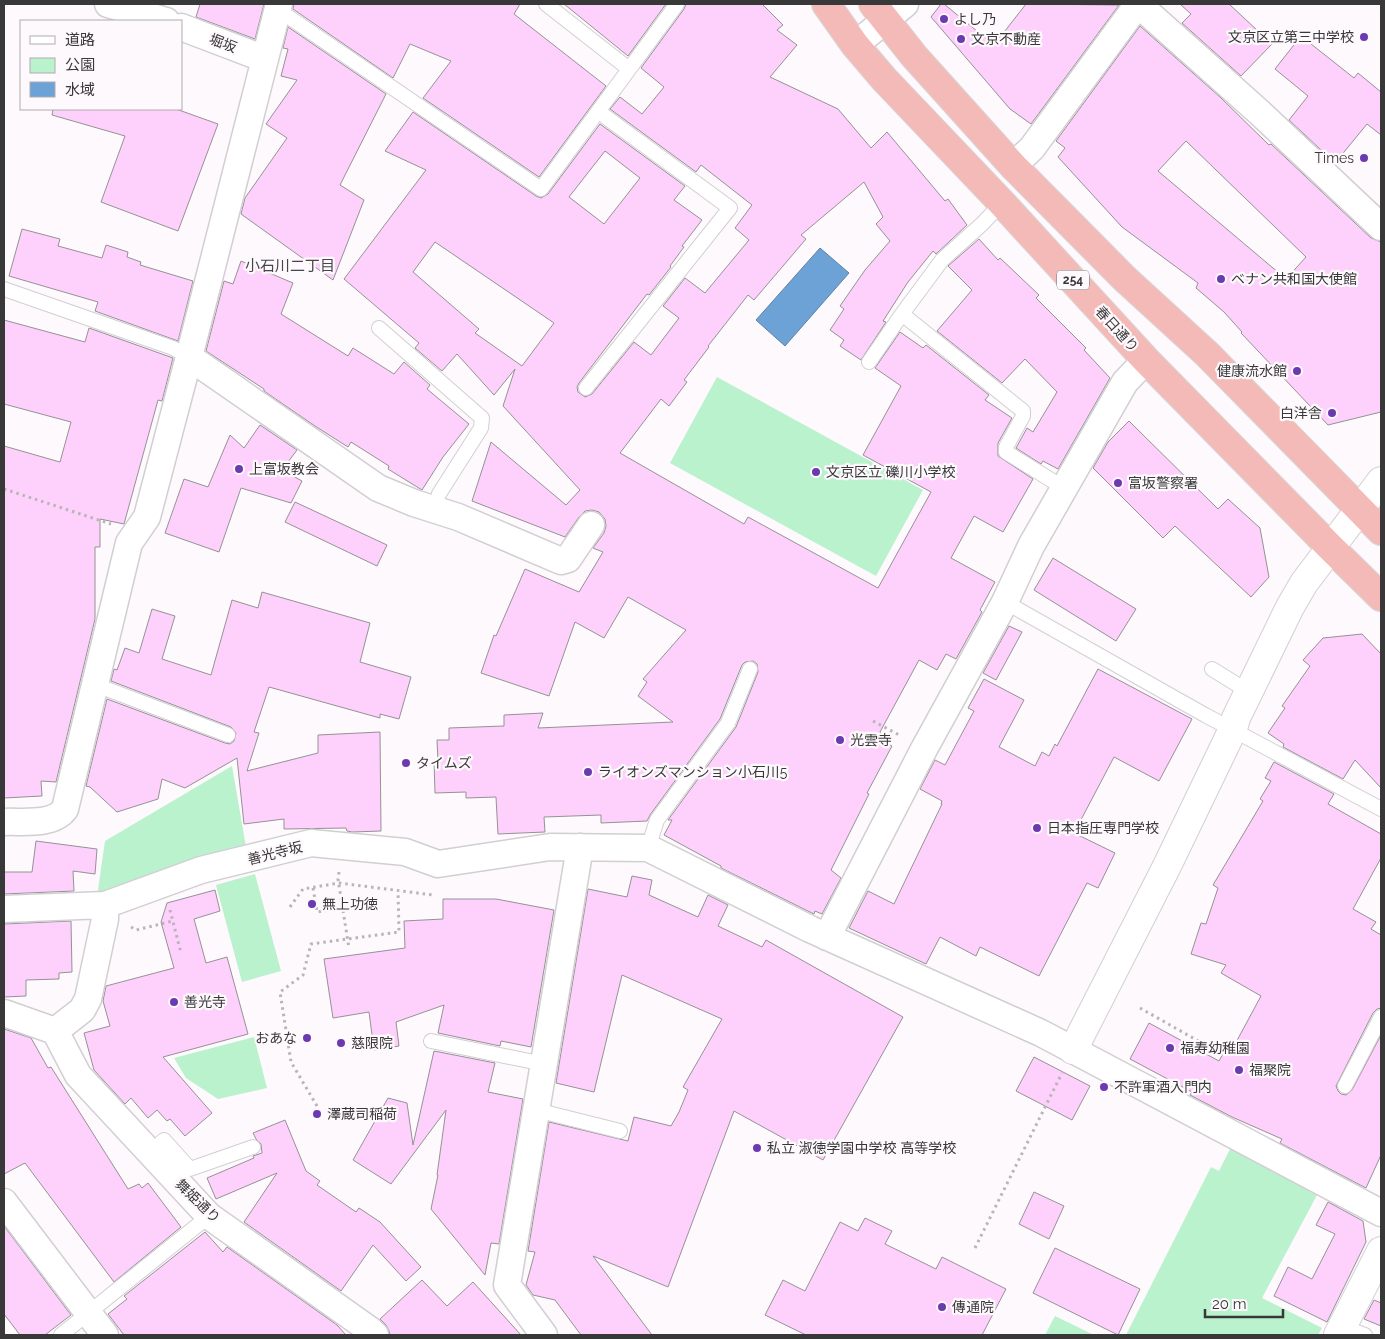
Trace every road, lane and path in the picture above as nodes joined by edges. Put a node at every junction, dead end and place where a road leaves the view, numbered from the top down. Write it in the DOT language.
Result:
graph roads {
  1 [pos="108,4"];
  2 [pos="546,4"];
  3 [pos="677,4"];
  4 [pos="826,4"];
  5 [pos="278,7"];
  6 [pos="888,9"];
  7 [pos="163,20"];
  8 [pos="182,27"];
  9 [pos="855,44"];
  10 [pos="264,59"];
  11 [pos="629,69"];
  12 [pos="599,112"];
  13 [pos="1014,166"];
  14 [pos="1002,203"];
  15 [pos="1381,227"];
  16 [pos="4,289"];
  17 [pos="902,314"];
  18 [pos="379,328"];
  19 [pos="189,357"];
  20 [pos="1146,360"];
  21 [pos="869,362"];
  22 [pos="586,388"];
  23 [pos="1381,481"];
  24 [pos="1064,488"];
  25 [pos="4,489"];
  26 [pos="434,508"];
  27 [pos="1360,509"];
  28 [pos="108,523"];
  29 [pos="591,525"];
  30 [pos="1381,531"];
  31 [pos="1330,547"];
  32 [pos="1381,597"];
  33 [pos="1005,602"];
  34 [pos="750,669"];
  35 [pos="1212,669"];
  36 [pos="96,685"];
  37 [pos="1249,692"];
  38 [pos="873,721"];
  39 [pos="1233,729"];
  40 [pos="228,735"];
  41 [pos="924,749"];
  42 [pos="1381,809"];
  43 [pos="4,822"];
  44 [pos="580,847"];
  45 [pos="648,848"];
  46 [pos="338,879"];
  47 [pos="339,883"];
  48 [pos="164,884"];
  49 [pos="313,888"];
  50 [pos="398,891"];
  51 [pos="433,895"];
  52 [pos="105,905"];
  53 [pos="290,907"];
  54 [pos="343,908"];
  55 [pos="4,909"];
  56 [pos="173,921"];
  57 [pos="129,926"];
  58 [pos="827,937"];
  59 [pos="348,938"];
  60 [pos="350,948"];
  61 [pos="181,953"];
  62 [pos="1140,1008"];
  63 [pos="4,1013"];
  64 [pos="1381,1017"];
  65 [pos="55,1031"];
  66 [pos="431,1041"];
  67 [pos="1216,1051"];
  68 [pos="1068,1059"];
  69 [pos="544,1064"];
  70 [pos="1345,1086"];
  71 [pos="317,1106"];
  72 [pos="536,1110"];
  73 [pos="620,1131"];
  74 [pos="254,1147"];
  75 [pos="150,1153"];
  76 [pos="4,1202"];
  77 [pos="1381,1213"];
  78 [pos="209,1216"];
  79 [pos="974,1248"];
  80 [pos="1381,1251"];
  81 [pos="89,1314"];
  82 [pos="1349,1332"];
  83 [pos="61,1335"];
  84 [pos="105,1335"];
  85 [pos="375,1335"];
  86 [pos="544,1335"];
  1 -- 7 [label="street"];
  2 -- 11 [label="lane"];
  3 -- 11 [label="lane"];
  4 -- 9 [label="highway, 春日通り / 254"];
  5 -- 10 [label="street"];
  5 -- 12 [label="lane"];
  6 -- 9 [label="street"];
  6 -- 13 [label="highway, 254"];
  8 -- 10 [label="street, 堀坂"];
  9 -- 14 [label="highway, 春日通り / 254"];
  10 -- 19 [label="street"];
  11 -- 12 [label="lane"];
  12 -- 22 [label="lane"];
  13 -- 15 [label="street"];
  13 -- 27 [label="highway, 254"];
  14 -- 17 [label="lane"];
  14 -- 20 [label="highway, 春日通り / 254"];
  16 -- 19 [label="lane"];
  17 -- 21 [label="lane"];
  17 -- 24 [label="lane"];
  18 -- 26 [label="lane"];
  19 -- 26 [label="street"];
  19 -- 36 [label="street"];
  20 -- 24 [label="street"];
  20 -- 31 [label="highway, 春日通り / 254"];
  23 -- 27 [label="street"];
  24 -- 33 [label="street"];
  25 -- 28 [label="path"];
  26 -- 29 [label="street"];
  27 -- 30 [label="highway, 254"];
  27 -- 31 [label="street"];
  31 -- 32 [label="highway, 春日通り / 254"];
  31 -- 37 [label="street"];
  33 -- 39 [label="lane"];
  33 -- 41 [label="street"];
  34 -- 45 [label="lane"];
  35 -- 37 [label="lane"];
  36 -- 40 [label="lane"];
  36 -- 43 [label="street"];
  37 -- 39 [label="street"];
  38 -- 41 [label="path"];
  39 -- 42 [label="lane"];
  39 -- 68 [label="street"];
  41 -- 58 [label="street"];
  44 -- 45 [label="street, 善光寺坂"];
  44 -- 48 [label="street, 善光寺坂"];
  44 -- 69 [label="street"];
  45 -- 58 [label="street"];
  46 -- 47 [label="path"];
  47 -- 49 [label="path"];
  47 -- 50 [label="path"];
  47 -- 54 [label="path"];
  48 -- 52 [label="street, 善光寺坂"];
  48 -- 56 [label="path"];
  49 -- 53 [label="path"];
  49 -- 54 [label="path"];
  50 -- 51 [label="path"];
  50 -- 59 [label="path"];
  52 -- 55 [label="street, 善光寺坂"];
  52 -- 65 [label="street"];
  54 -- 59 [label="path"];
  56 -- 57 [label="path"];
  56 -- 61 [label="path"];
  58 -- 68 [label="street"];
  59 -- 60 [label="path"];
  59 -- 71 [label="path"];
  62 -- 67 [label="path"];
  63 -- 65 [label="street"];
  64 -- 70 [label="lane"];
  65 -- 75 [label="street, 舞姫通り"];
  66 -- 69 [label="lane"];
  68 -- 77 [label="street"];
  68 -- 79 [label="path"];
  69 -- 72 [label="street"];
  72 -- 73 [label="lane"];
  72 -- 86 [label="street"];
  74 -- 75 [label="lane"];
  75 -- 78 [label="street, 舞姫通り"];
  76 -- 81 [label="street"];
  78 -- 81 [label="lane"];
  78 -- 85 [label="street, 舞姫通り"];
  80 -- 82 [label="street"];
  81 -- 83 [label="lane"];
  81 -- 84 [label="street"];
}
